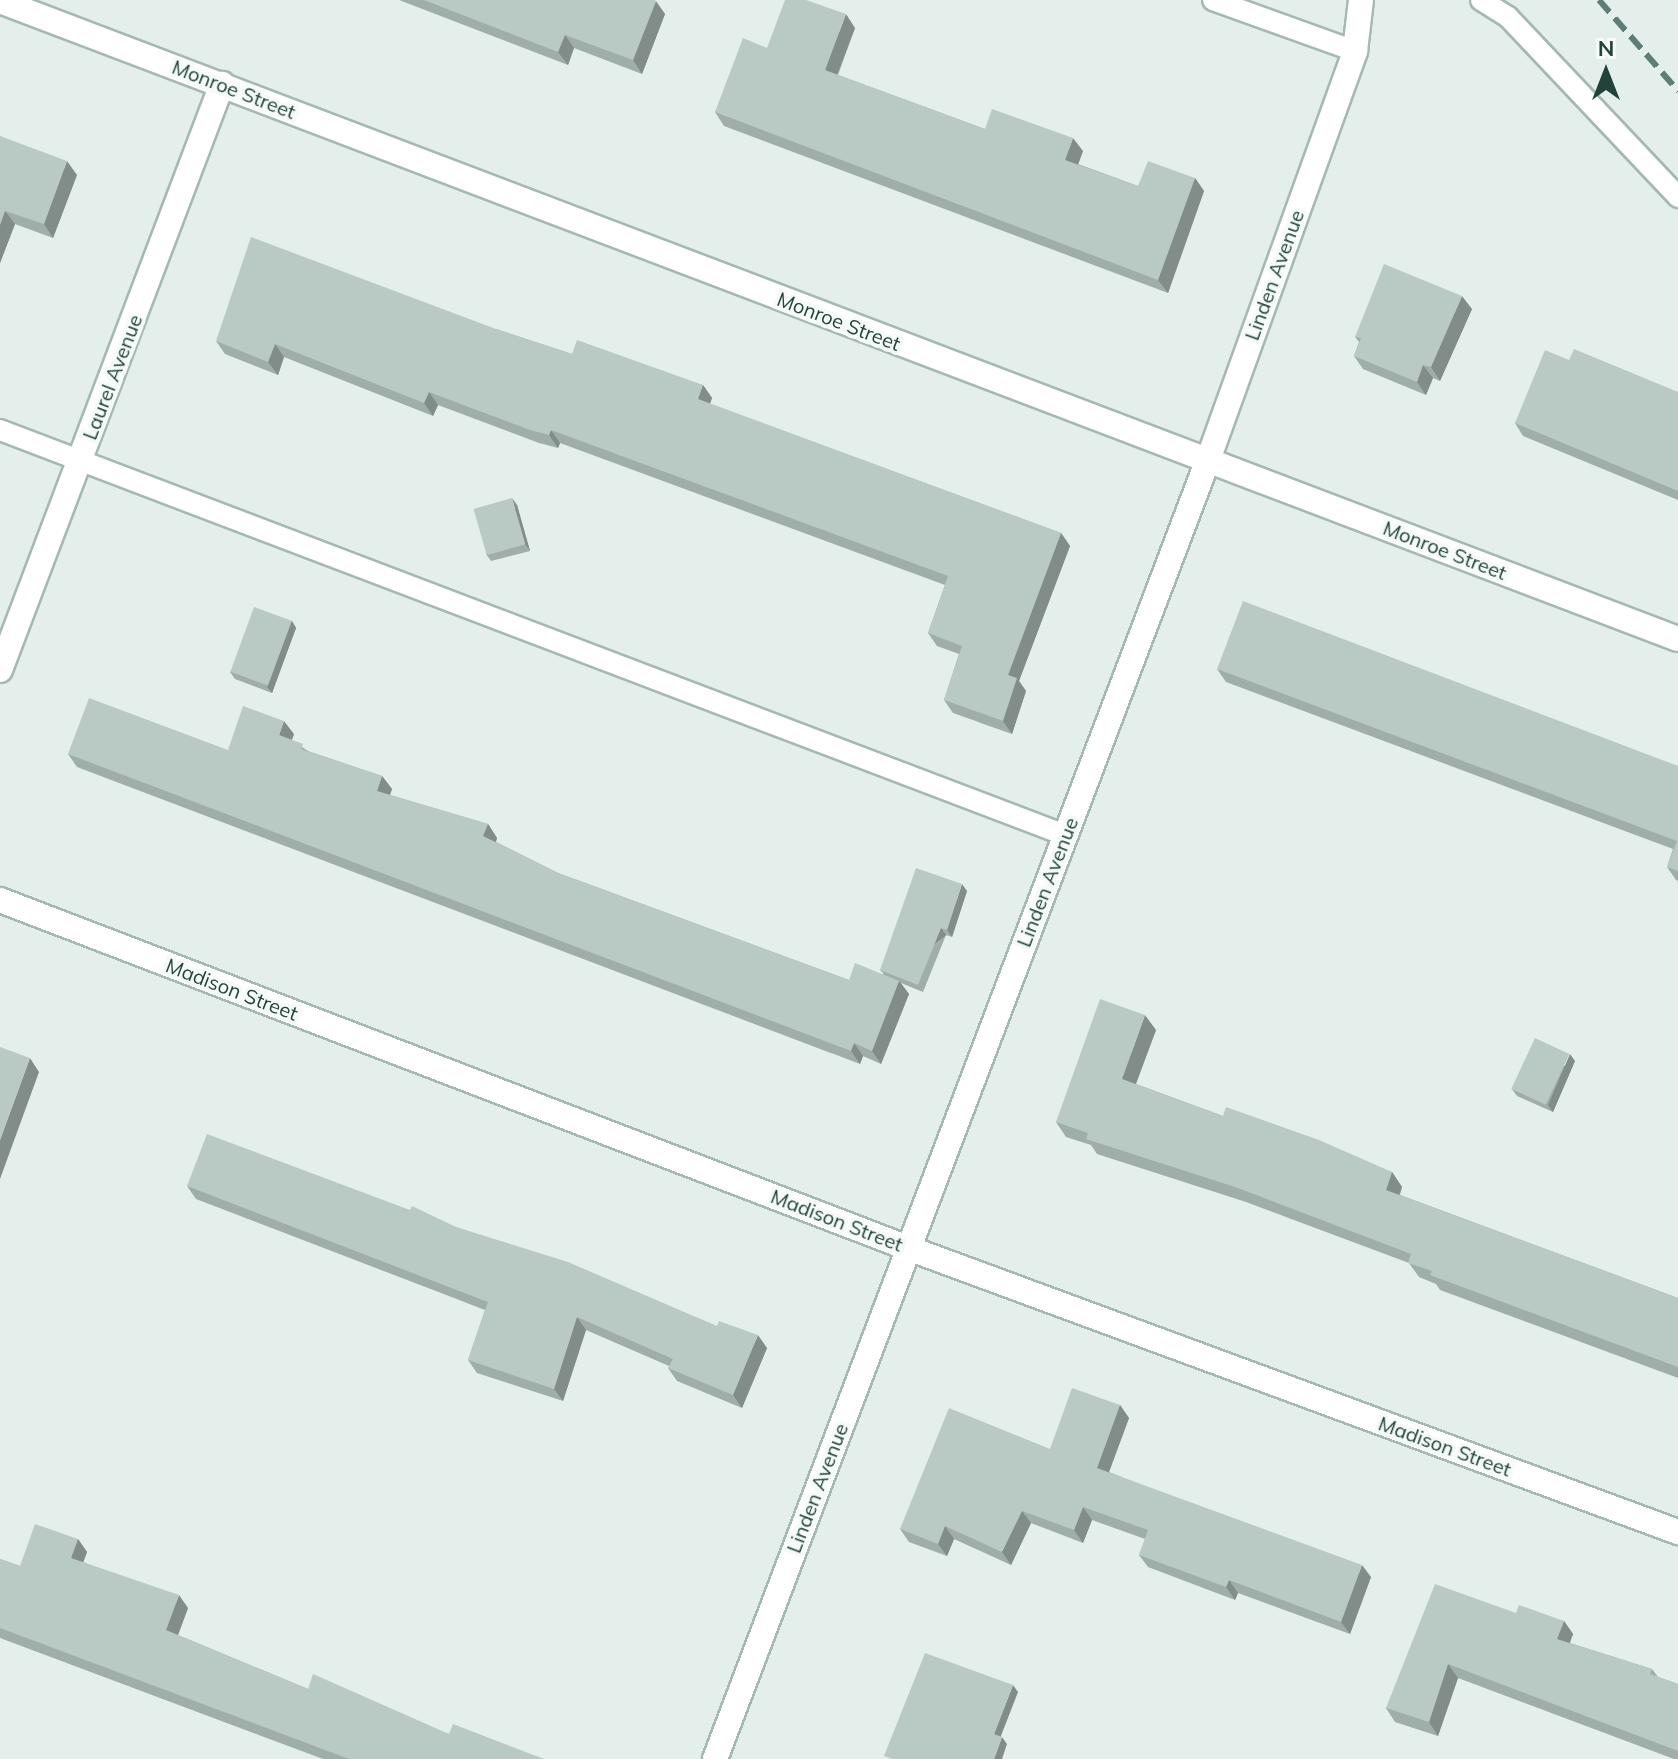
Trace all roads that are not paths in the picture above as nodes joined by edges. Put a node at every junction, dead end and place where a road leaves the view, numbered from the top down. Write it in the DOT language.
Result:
graph roads {
  1 [pos="1213,0"];
  2 [pos="1361,0"];
  3 [pos="1481,0"];
  4 [pos="0,1"];
  5 [pos="1355,51"];
  6 [pos="222,84"];
  7 [pos="1678,197"];
  8 [pos="0,430"];
  9 [pos="81,460"];
  10 [pos="1208,460"];
  11 [pos="1678,639"];
  12 [pos="0,670"];
  13 [pos="1065,835"];
  14 [pos="0,900"];
  15 [pos="908,1248"];
  16 [pos="1678,1532"];
  17 [pos="715,1759"];
  1 -- 5 [label="lane"];
  2 -- 5 [label="street, Linden Avenue"];
  3 -- 7 [label="lane"];
  4 -- 6 [label="street, Monroe Street"];
  5 -- 10 [label="street, Linden Avenue"];
  6 -- 9 [label="street, Laurel Avenue"];
  6 -- 10 [label="street, Monroe Street"];
  8 -- 9 [label="lane"];
  9 -- 12 [label="street, Laurel Avenue"];
  9 -- 13 [label="lane"];
  10 -- 11 [label="street, Monroe Street"];
  10 -- 13 [label="street, Linden Avenue"];
  13 -- 15 [label="street, Linden Avenue"];
  14 -- 15 [label="street, Madison Street"];
  15 -- 16 [label="street, Madison Street"];
  15 -- 17 [label="street, Linden Avenue"];
}
